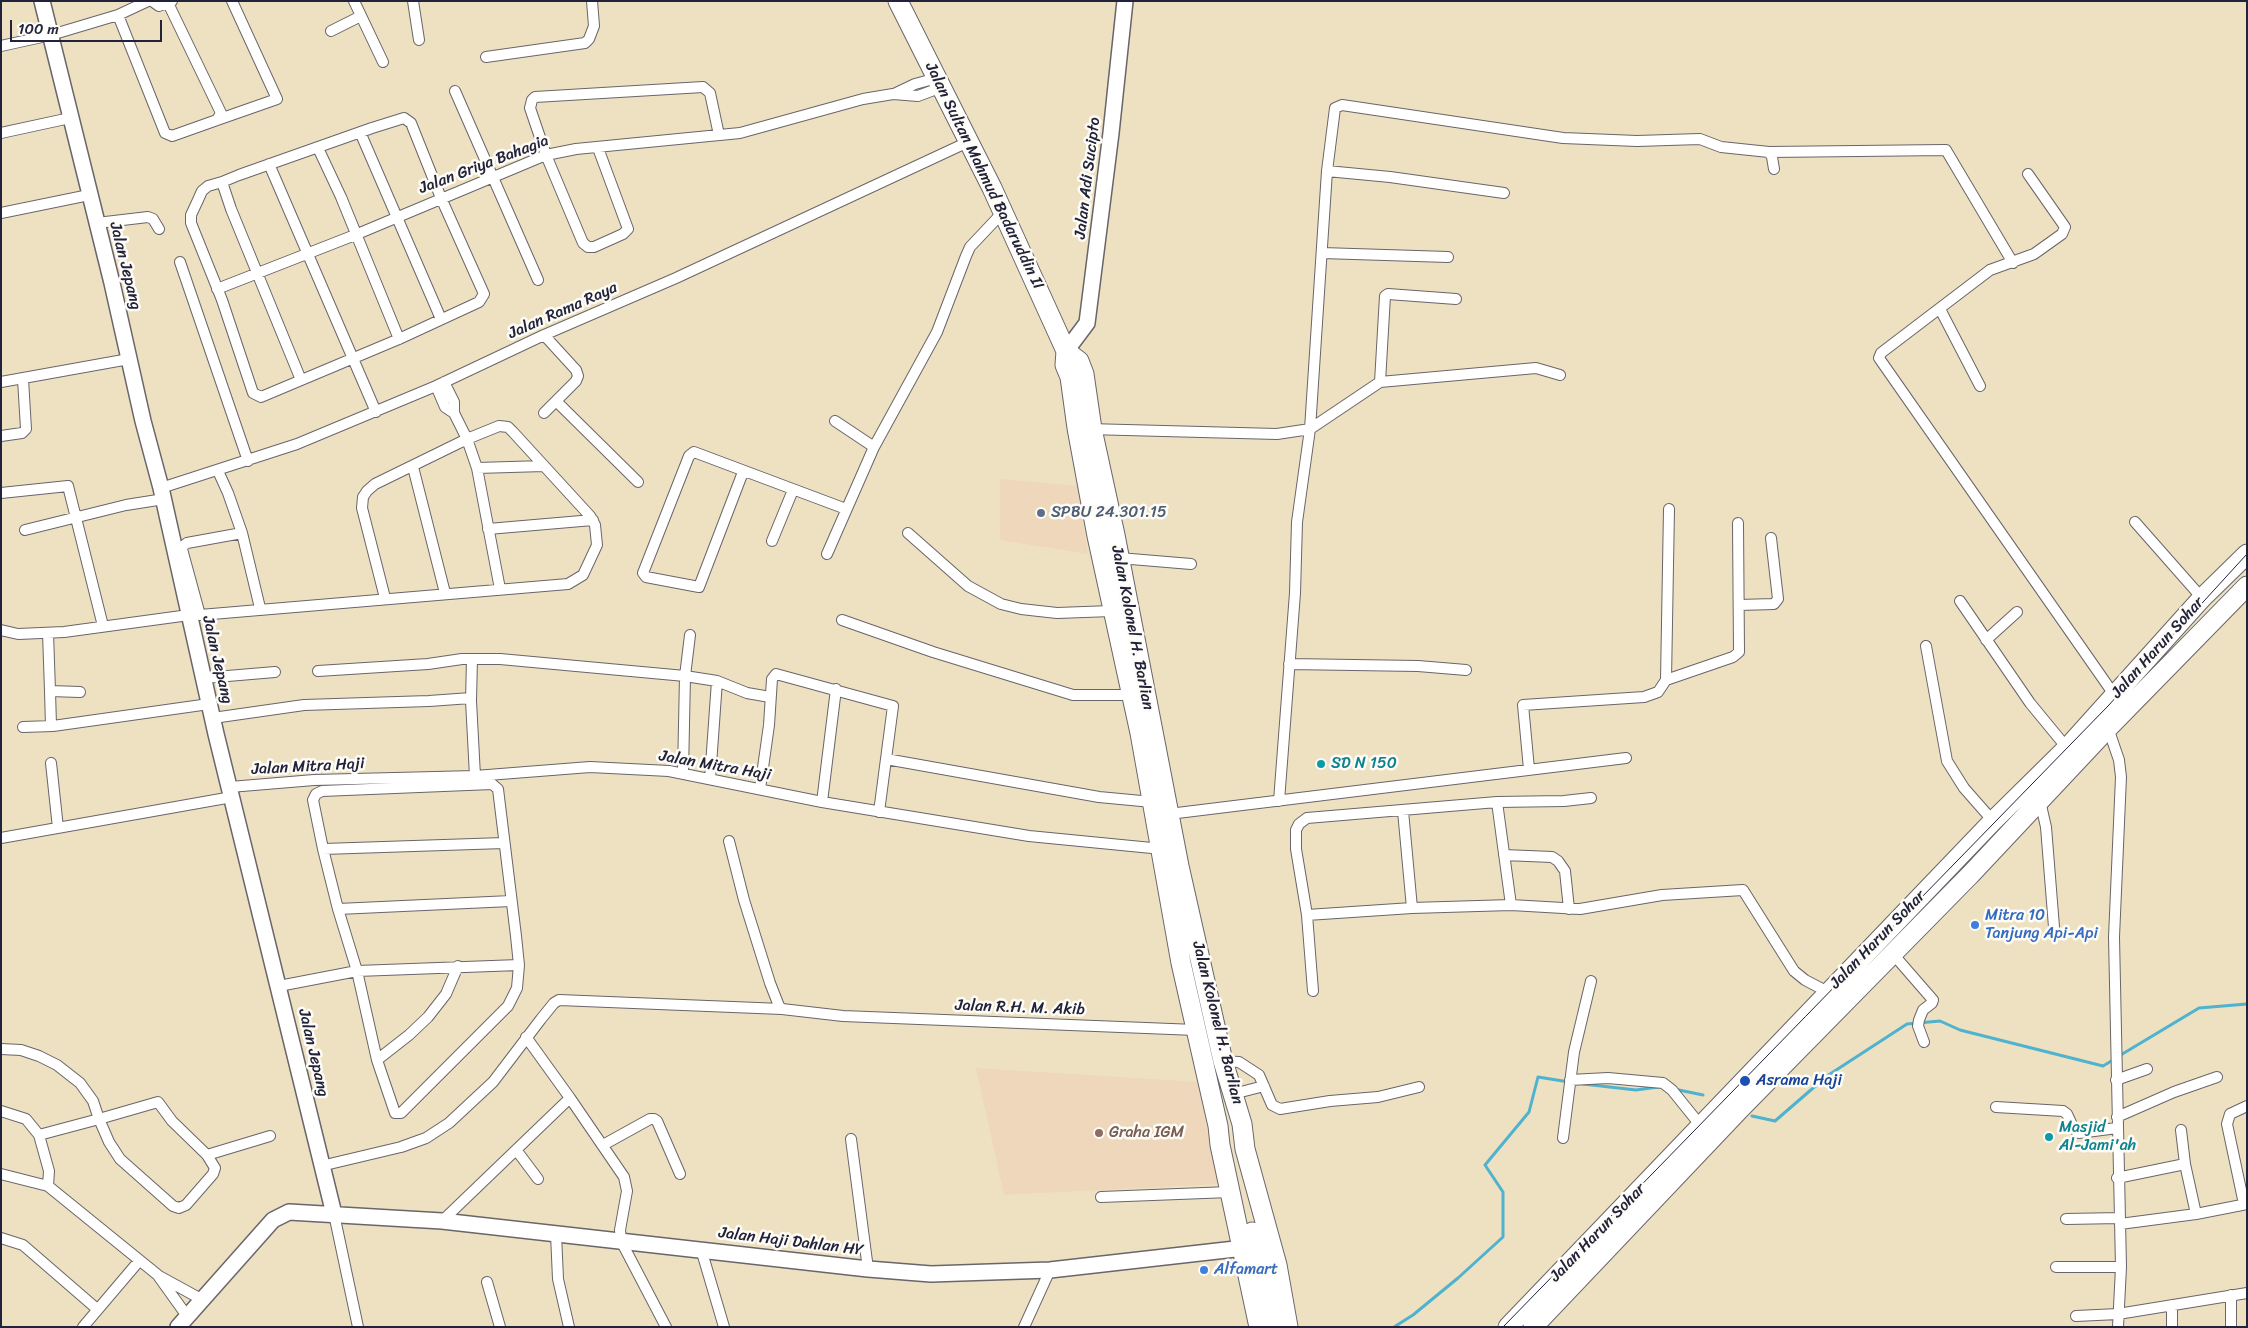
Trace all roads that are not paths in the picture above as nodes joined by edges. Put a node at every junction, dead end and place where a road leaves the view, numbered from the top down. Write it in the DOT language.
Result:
graph roads {
  1 [pos="42,1"];
  2 [pos="150,1"];
  3 [pos="232,1"];
  4 [pos="354,1"];
  5 [pos="413,1"];
  6 [pos="592,1"];
  7 [pos="898,1"];
  8 [pos="1125,1"];
  9 [pos="170,2"];
  10 [pos="118,15"];
  11 [pos="362,16"];
  12 [pos="331,32"];
  13 [pos="51,35"];
  14 [pos="419,40"];
  15 [pos="1,46"];
  16 [pos="486,57"];
  17 [pos="382,62"];
  18 [pos="940,82"];
  19 [pos="455,90"];
  20 [pos="70,118"];
  21 [pos="217,120"];
  22 [pos="360,132"];
  23 [pos="1,133"];
  24 [pos="719,135"];
  25 [pos="968,142"];
  26 [pos="318,148"];
  27 [pos="598,148"];
  28 [pos="1769,152"];
  29 [pos="546,154"];
  30 [pos="269,164"];
  31 [pos="1774,169"];
  32 [pos="1327,172"];
  33 [pos="2028,174"];
  34 [pos="494,176"];
  35 [pos="222,182"];
  36 [pos="1504,193"];
  37 [pos="90,195"];
  38 [pos="441,198"];
  39 [pos="1004,212"];
  40 [pos="1,213"];
  41 [pos="398,216"];
  42 [pos="97,224"];
  43 [pos="158,229"];
  44 [pos="355,235"];
  45 [pos="307,253"];
  46 [pos="1322,253"];
  47 [pos="1448,257"];
  48 [pos="180,262"];
  49 [pos="2013,263"];
  50 [pos="259,273"];
  51 [pos="538,280"];
  52 [pos="217,289"];
  53 [pos="1456,298"];
  54 [pos="1940,309"];
  55 [pos="442,319"];
  56 [pos="544,335"];
  57 [pos="399,339"];
  58 [pos="1066,351"];
  59 [pos="353,358"];
  60 [pos="129,359"];
  61 [pos="1560,375"];
  62 [pos="24,379"];
  63 [pos="301,380"];
  64 [pos="1,382"];
  65 [pos="1380,382"];
  66 [pos="440,384"];
  67 [pos="1980,386"];
  68 [pos="556,401"];
  69 [pos="376,412"];
  70 [pos="544,413"];
  71 [pos="835,421"];
  72 [pos="1084,428"];
  73 [pos="1310,429"];
  74 [pos="1,436"];
  75 [pos="466,439"];
  76 [pos="874,446"];
  77 [pos="248,462"];
  78 [pos="544,466"];
  79 [pos="413,467"];
  80 [pos="477,468"];
  81 [pos="222,470"];
  82 [pos="744,472"];
  83 [pos="1094,474"];
  84 [pos="638,482"];
  85 [pos="793,490"];
  86 [pos="1,493"];
  87 [pos="162,493"];
  88 [pos="846,509"];
  89 [pos="1669,509"];
  90 [pos="75,519"];
  91 [pos="593,520"];
  92 [pos="2135,522"];
  93 [pos="1738,523"];
  94 [pos="488,529"];
  95 [pos="24,530"];
  96 [pos="242,533"];
  97 [pos="908,533"];
  98 [pos="1771,538"];
  99 [pos="772,541"];
  100 [pos="827,554"];
  101 [pos="2247,554"];
  102 [pos="1119,558"];
  103 [pos="1192,564"];
  104 [pos="2247,586"];
  105 [pos="500,589"];
  106 [pos="445,593"];
  107 [pos="385,598"];
  108 [pos="2202,598"];
  109 [pos="1960,601"];
  110 [pos="1739,605"];
  111 [pos="260,608"];
  112 [pos="1112,611"];
  113 [pos="2017,612"];
  114 [pos="189,615"];
  115 [pos="842,620"];
  116 [pos="102,626"];
  117 [pos="1,630"];
  118 [pos="48,633"];
  119 [pos="690,635"];
  120 [pos="1986,640"];
  121 [pos="1926,646"];
  122 [pos="472,659"];
  123 [pos="1289,664"];
  124 [pos="318,670"];
  125 [pos="1466,670"];
  126 [pos="275,672"];
  127 [pos="684,676"];
  128 [pos="204,678"];
  129 [pos="1666,680"];
  130 [pos="717,681"];
  131 [pos="836,689"];
  132 [pos="50,690"];
  133 [pos="80,692"];
  134 [pos="1131,695"];
  135 [pos="2115,696"];
  136 [pos="770,697"];
  137 [pos="471,698"];
  138 [pos="211,711"];
  139 [pos="51,726"];
  140 [pos="23,727"];
  141 [pos="2108,728"];
  142 [pos="2067,748"];
  143 [pos="1626,758"];
  144 [pos="886,759"];
  145 [pos="51,763"];
  146 [pos="1529,769"];
  147 [pos="683,773"];
  148 [pos="475,776"];
  149 [pos="710,778"];
  150 [pos="760,789"];
  151 [pos="231,792"];
  152 [pos="1591,798"];
  153 [pos="1279,801"];
  154 [pos="2040,801"];
  155 [pos="822,802"];
  156 [pos="1152,802"];
  157 [pos="1497,802"];
  158 [pos="1403,811"];
  159 [pos="879,812"];
  160 [pos="1169,814"];
  161 [pos="1993,821"];
  162 [pos="58,828"];
  163 [pos="1,838"];
  164 [pos="729,841"];
  165 [pos="504,843"];
  166 [pos="323,849"];
  167 [pos="1162,849"];
  168 [pos="1504,855"];
  169 [pos="511,901"];
  170 [pos="1511,905"];
  171 [pos="1412,908"];
  172 [pos="338,909"];
  173 [pos="1569,909"];
  174 [pos="1307,915"];
  175 [pos="2054,927"];
  176 [pos="1893,954"];
  177 [pos="519,965"];
  178 [pos="458,966"];
  179 [pos="357,971"];
  180 [pos="1591,981"];
  181 [pos="279,986"];
  182 [pos="1313,991"];
  183 [pos="1828,992"];
  184 [pos="782,1008"];
  185 [pos="1196,1030"];
  186 [pos="526,1037"];
  187 [pos="1924,1042"];
  188 [pos="1,1049"];
  189 [pos="377,1060"];
  190 [pos="1224,1062"];
  191 [pos="2146,1069"];
  192 [pos="2116,1076"];
  193 [pos="2217,1077"];
  194 [pos="1570,1082"];
  195 [pos="1264,1086"];
  196 [pos="1419,1087"];
  197 [pos="1233,1094"];
  198 [pos="570,1098"];
  199 [pos="2247,1106"];
  200 [pos="1996,1107"];
  201 [pos="1,1111"];
  202 [pos="99,1119"];
  203 [pos="2117,1123"];
  204 [pos="1242,1126"];
  205 [pos="1701,1126"];
  206 [pos="1219,1128"];
  207 [pos="2181,1130"];
  208 [pos="38,1135"];
  209 [pos="270,1136"];
  210 [pos="1563,1138"];
  211 [pos="851,1139"];
  212 [pos="603,1144"];
  213 [pos="517,1151"];
  214 [pos="208,1154"];
  215 [pos="2185,1164"];
  216 [pos="321,1166"];
  217 [pos="1,1174"];
  218 [pos="680,1174"];
  219 [pos="2117,1178"];
  220 [pos="538,1179"];
  221 [pos="1660,1181"];
  222 [pos="48,1186"];
  223 [pos="1230,1192"];
  224 [pos="1101,1197"];
  225 [pos="2246,1204"];
  226 [pos="334,1214"];
  227 [pos="2196,1214"];
  228 [pos="2066,1219"];
  229 [pos="442,1221"];
  230 [pos="2120,1221"];
  231 [pos="556,1234"];
  232 [pos="1,1238"];
  233 [pos="621,1241"];
  234 [pos="1244,1248"];
  235 [pos="701,1249"];
  236 [pos="139,1261"];
  237 [pos="2056,1267"];
  238 [pos="2121,1267"];
  239 [pos="868,1269"];
  240 [pos="1050,1270"];
  241 [pos="158,1276"];
  242 [pos="488,1282"];
  243 [pos="2247,1293"];
  244 [pos="2231,1295"];
  245 [pos="201,1299"];
  246 [pos="2172,1305"];
  247 [pos="97,1309"];
  248 [pos="2118,1314"];
  249 [pos="2076,1316"];
  250 [pos="182,1321"];
  251 [pos="83,1327"];
  252 [pos="358,1327"];
  253 [pos="500,1327"];
  254 [pos="569,1327"];
  255 [pos="666,1327"];
  256 [pos="724,1327"];
  257 [pos="1024,1327"];
  258 [pos="1259,1327"];
  259 [pos="1274,1327"];
  260 [pos="1288,1327"];
  261 [pos="1298,1327"];
  262 [pos="1508,1327"];
  263 [pos="1533,1327"];
  264 [pos="2118,1327"];
  265 [pos="2172,1327"];
  266 [pos="2231,1327"];
  1 -- 13 [label="street, Jalan Jepang"];
  2 -- 9 [label="street"];
  2 -- 10 [label="street"];
  3 -- 21 [label="street"];
  4 -- 11 [label="street"];
  5 -- 14 [label="street"];
  6 -- 16 [label="street"];
  7 -- 18 [label="highway, Jalan Sultan Mahmud Badaruddin II"];
  8 -- 58 [label="street, Jalan Adi Sucipto"];
  9 -- 21 [label="street"];
  10 -- 13 [label="street"];
  10 -- 21 [label="street"];
  11 -- 12 [label="street"];
  11 -- 17 [label="street"];
  13 -- 15 [label="street"];
  13 -- 20 [label="street, Jalan Jepang"];
  18 -- 24 [label="street, Jalan Griya Bahagia"];
  18 -- 25 [label="highway, Jalan Sultan Mahmud Badaruddin II"];
  19 -- 34 [label="street"];
  20 -- 23 [label="street"];
  20 -- 37 [label="street, Jalan Jepang"];
  22 -- 26 [label="street"];
  22 -- 38 [label="street"];
  22 -- 41 [label="street"];
  24 -- 27 [label="street, Jalan Griya Bahagia"];
  24 -- 29 [label="street"];
  25 -- 39 [label="highway, Jalan Sultan Mahmud Badaruddin II"];
  25 -- 56 [label="street, Jalan Rama Raya"];
  26 -- 30 [label="street"];
  26 -- 44 [label="street"];
  27 -- 29 [label="street, Jalan Griya Bahagia"];
  27 -- 29 [label="street"];
  28 -- 31 [label="street"];
  28 -- 32 [label="street"];
  28 -- 49 [label="street"];
  29 -- 34 [label="street, Jalan Griya Bahagia"];
  30 -- 35 [label="street"];
  30 -- 45 [label="street"];
  32 -- 36 [label="street"];
  32 -- 46 [label="street"];
  33 -- 49 [label="street"];
  34 -- 38 [label="street, Jalan Griya Bahagia"];
  34 -- 51 [label="street"];
  35 -- 50 [label="street"];
  35 -- 52 [label="street"];
  37 -- 40 [label="street"];
  37 -- 42 [label="street, Jalan Jepang"];
  38 -- 41 [label="street, Jalan Griya Bahagia"];
  38 -- 55 [label="street"];
  39 -- 58 [label="highway, Jalan Sultan Mahmud Badaruddin II"];
  39 -- 76 [label="street"];
  41 -- 44 [label="street, Jalan Griya Bahagia"];
  41 -- 55 [label="street"];
  42 -- 43 [label="street"];
  42 -- 60 [label="street, Jalan Jepang"];
  44 -- 45 [label="street, Jalan Griya Bahagia"];
  44 -- 57 [label="street"];
  45 -- 50 [label="street, Jalan Griya Bahagia"];
  45 -- 59 [label="street"];
  46 -- 47 [label="street"];
  46 -- 73 [label="street"];
  48 -- 77 [label="street"];
  49 -- 54 [label="street"];
  50 -- 52 [label="street, Jalan Griya Bahagia"];
  50 -- 63 [label="street"];
  52 -- 63 [label="street"];
  53 -- 65 [label="street"];
  54 -- 67 [label="street"];
  54 -- 135 [label="street"];
  55 -- 57 [label="street"];
  56 -- 66 [label="street, Jalan Rama Raya"];
  56 -- 68 [label="street"];
  57 -- 59 [label="street"];
  58 -- 72 [label="highway, Jalan Kolonel H. Barlian"];
  59 -- 63 [label="street"];
  59 -- 69 [label="street"];
  60 -- 62 [label="street"];
  60 -- 87 [label="street, Jalan Jepang"];
  61 -- 65 [label="street"];
  62 -- 64 [label="street"];
  62 -- 74 [label="street"];
  65 -- 73 [label="street"];
  66 -- 69 [label="street, Jalan Rama Raya"];
  66 -- 75 [label="street"];
  68 -- 70 [label="street"];
  68 -- 84 [label="street"];
  69 -- 77 [label="street, Jalan Rama Raya"];
  71 -- 76 [label="street"];
  72 -- 73 [label="street"];
  72 -- 83 [label="highway, Jalan Kolonel H. Barlian"];
  73 -- 123 [label="street"];
  75 -- 78 [label="street"];
  75 -- 79 [label="street"];
  75 -- 80 [label="street"];
  76 -- 88 [label="street"];
  77 -- 81 [label="street, Jalan Rama Raya"];
  78 -- 80 [label="street"];
  78 -- 91 [label="street"];
  79 -- 106 [label="street"];
  79 -- 107 [label="street"];
  80 -- 94 [label="street"];
  81 -- 87 [label="street, Jalan Rama Raya"];
  81 -- 96 [label="street"];
  82 -- 82 [label="street"];
  82 -- 85 [label="street"];
  83 -- 102 [label="highway, Jalan Kolonel H. Barlian"];
  83 -- 112 [label="highway, Jalan Kolonel H. Barlian"];
  85 -- 88 [label="street"];
  85 -- 99 [label="street"];
  86 -- 90 [label="street"];
  87 -- 90 [label="street, Jalan Rama Raya"];
  87 -- 114 [label="street, Jalan Jepang"];
  88 -- 100 [label="street"];
  89 -- 129 [label="street"];
  90 -- 95 [label="street, Jalan Rama Raya"];
  90 -- 116 [label="street"];
  91 -- 94 [label="street"];
  91 -- 105 [label="street"];
  92 -- 108 [label="street"];
  93 -- 110 [label="street"];
  94 -- 105 [label="street"];
  96 -- 111 [label="street"];
  96 -- 111 [label="street"];
  97 -- 112 [label="street"];
  98 -- 110 [label="street"];
  101 -- 108 [label="highway, Jalan Harun Sohar"];
  102 -- 103 [label="street"];
  102 -- 160 [label="highway, Jalan Kolonel H. Barlian"];
  104 -- 141 [label="highway, Jalan Harun Sohar"];
  105 -- 106 [label="street"];
  106 -- 107 [label="street"];
  107 -- 111 [label="street"];
  108 -- 135 [label="highway, Jalan Harun Sohar"];
  109 -- 120 [label="street"];
  110 -- 129 [label="street"];
  112 -- 134 [label="highway, Jalan Kolonel H. Barlian"];
  113 -- 120 [label="street"];
  114 -- 116 [label="street"];
  114 -- 128 [label="street, Jalan Jepang"];
  115 -- 134 [label="street"];
  116 -- 118 [label="street"];
  117 -- 118 [label="street"];
  118 -- 132 [label="street"];
  119 -- 127 [label="street"];
  120 -- 142 [label="street"];
  121 -- 161 [label="street"];
  122 -- 124 [label="street"];
  122 -- 127 [label="street"];
  122 -- 137 [label="street"];
  123 -- 125 [label="street"];
  123 -- 153 [label="street"];
  126 -- 128 [label="street"];
  127 -- 130 [label="street"];
  127 -- 147 [label="street"];
  128 -- 138 [label="street, Jalan Jepang"];
  129 -- 146 [label="street"];
  130 -- 136 [label="street"];
  130 -- 149 [label="street"];
  131 -- 136 [label="street"];
  131 -- 144 [label="street"];
  131 -- 155 [label="street"];
  132 -- 133 [label="street"];
  132 -- 139 [label="street"];
  134 -- 156 [label="highway, Jalan Kolonel H. Barlian"];
  135 -- 142 [label="highway, Jalan Harun Sohar"];
  136 -- 150 [label="street"];
  137 -- 138 [label="street"];
  137 -- 148 [label="street"];
  138 -- 139 [label="street"];
  138 -- 151 [label="street, Jalan Jepang"];
  139 -- 140 [label="street"];
  141 -- 154 [label="highway, Jalan Harun Sohar"];
  141 -- 192 [label="street"];
  142 -- 161 [label="highway, Jalan Harun Sohar"];
  143 -- 146 [label="street"];
  144 -- 156 [label="street"];
  144 -- 159 [label="street"];
  145 -- 162 [label="street"];
  146 -- 153 [label="street"];
  147 -- 148 [label="street, Jalan Mitra Haji"];
  147 -- 149 [label="street, Jalan Mitra Haji"];
  148 -- 151 [label="street, Jalan Mitra Haji"];
  149 -- 150 [label="street, Jalan Mitra Haji"];
  150 -- 155 [label="street, Jalan Mitra Haji"];
  151 -- 162 [label="street, Jalan Mitra Haji"];
  151 -- 181 [label="street, Jalan Jepang"];
  152 -- 157 [label="street"];
  153 -- 160 [label="street"];
  154 -- 175 [label="street"];
  154 -- 176 [label="highway, Jalan Harun Sohar"];
  155 -- 159 [label="street, Jalan Mitra Haji"];
  156 -- 167 [label="highway, Jalan Kolonel H. Barlian"];
  157 -- 158 [label="street"];
  157 -- 168 [label="street"];
  158 -- 171 [label="street"];
  158 -- 174 [label="street"];
  159 -- 167 [label="street, Jalan Mitra Haji"];
  160 -- 190 [label="highway, Jalan Kolonel H. Barlian"];
  161 -- 183 [label="highway, Jalan Harun Sohar"];
  162 -- 163 [label="street, Jalan Mitra Haji"];
  164 -- 184 [label="street"];
  165 -- 166 [label="street"];
  165 -- 166 [label="street"];
  165 -- 169 [label="street"];
  166 -- 172 [label="street"];
  167 -- 185 [label="highway, Jalan Kolonel H. Barlian"];
  168 -- 170 [label="street"];
  168 -- 173 [label="street"];
  169 -- 172 [label="street"];
  169 -- 177 [label="street"];
  170 -- 171 [label="street"];
  170 -- 173 [label="street"];
  171 -- 174 [label="street"];
  172 -- 179 [label="street"];
  173 -- 183 [label="street"];
  174 -- 182 [label="street"];
  176 -- 187 [label="street"];
  176 -- 221 [label="highway, Jalan Harun Sohar"];
  177 -- 178 [label="street"];
  177 -- 189 [label="street"];
  178 -- 179 [label="street"];
  178 -- 189 [label="street"];
  179 -- 181 [label="street"];
  179 -- 189 [label="street"];
  180 -- 194 [label="street"];
  181 -- 216 [label="street, Jalan Jepang"];
  183 -- 205 [label="highway, Jalan Harun Sohar"];
  184 -- 185 [label="street, Jalan R.H. M. Akib"];
  184 -- 186 [label="street, Jalan R.H. M. Akib"];
  185 -- 206 [label="highway, Jalan Kolonel H. Barlian"];
  186 -- 198 [label="street"];
  186 -- 216 [label="street"];
  188 -- 202 [label="street"];
  190 -- 195 [label="street"];
  190 -- 197 [label="highway, Jalan Kolonel H. Barlian"];
  191 -- 192 [label="street"];
  192 -- 203 [label="street"];
  193 -- 203 [label="street"];
  194 -- 205 [label="street"];
  194 -- 210 [label="street"];
  195 -- 196 [label="street"];
  195 -- 197 [label="street"];
  197 -- 204 [label="highway, Jalan Kolonel H. Barlian"];
  198 -- 212 [label="street"];
  198 -- 213 [label="street"];
  199 -- 225 [label="street"];
  200 -- 203 [label="street"];
  201 -- 208 [label="street"];
  202 -- 208 [label="street"];
  202 -- 214 [label="street"];
  202 -- 214 [label="street"];
  203 -- 219 [label="street"];
  204 -- 260 [label="highway"];
  204 -- 261 [label="highway"];
  205 -- 221 [label="highway, Jalan Harun Sohar"];
  206 -- 223 [label="highway"];
  206 -- 259 [label="highway"];
  207 -- 215 [label="street"];
  208 -- 222 [label="street"];
  209 -- 214 [label="street"];
  211 -- 239 [label="street"];
  212 -- 218 [label="street"];
  212 -- 233 [label="street"];
  213 -- 220 [label="street"];
  213 -- 229 [label="street"];
  215 -- 219 [label="street"];
  215 -- 227 [label="street"];
  216 -- 226 [label="street, Jalan Jepang"];
  217 -- 222 [label="street"];
  219 -- 230 [label="street"];
  221 -- 262 [label="highway, Jalan Harun Sohar"];
  221 -- 263 [label="highway, Jalan Harun Sohar"];
  222 -- 236 [label="street"];
  223 -- 224 [label="street"];
  223 -- 234 [label="highway"];
  225 -- 227 [label="street"];
  226 -- 229 [label="street, Jalan Haji Dahlan HY"];
  226 -- 245 [label="street, Jalan Haji Dahlan HY"];
  226 -- 252 [label="street, Jalan Jepang"];
  227 -- 230 [label="street"];
  228 -- 230 [label="street"];
  229 -- 231 [label="street, Jalan Haji Dahlan HY"];
  230 -- 238 [label="street"];
  231 -- 233 [label="street, Jalan Haji Dahlan HY"];
  231 -- 254 [label="street"];
  232 -- 247 [label="street"];
  233 -- 235 [label="street, Jalan Haji Dahlan HY"];
  233 -- 255 [label="street"];
  234 -- 240 [label="street, Jalan Haji Dahlan HY"];
  234 -- 258 [label="highway"];
  235 -- 239 [label="street, Jalan Haji Dahlan HY"];
  235 -- 256 [label="street"];
  236 -- 241 [label="street"];
  236 -- 247 [label="street"];
  237 -- 238 [label="street"];
  238 -- 248 [label="street"];
  239 -- 240 [label="street, Jalan Haji Dahlan HY"];
  240 -- 257 [label="street"];
  241 -- 245 [label="street"];
  241 -- 250 [label="street"];
  242 -- 253 [label="street"];
  243 -- 244 [label="street"];
  244 -- 246 [label="street"];
  244 -- 266 [label="street"];
  245 -- 250 [label="street, Jalan Haji Dahlan HY"];
  246 -- 248 [label="street"];
  246 -- 265 [label="street"];
  247 -- 251 [label="street"];
  248 -- 249 [label="street"];
  248 -- 264 [label="street"];
}
